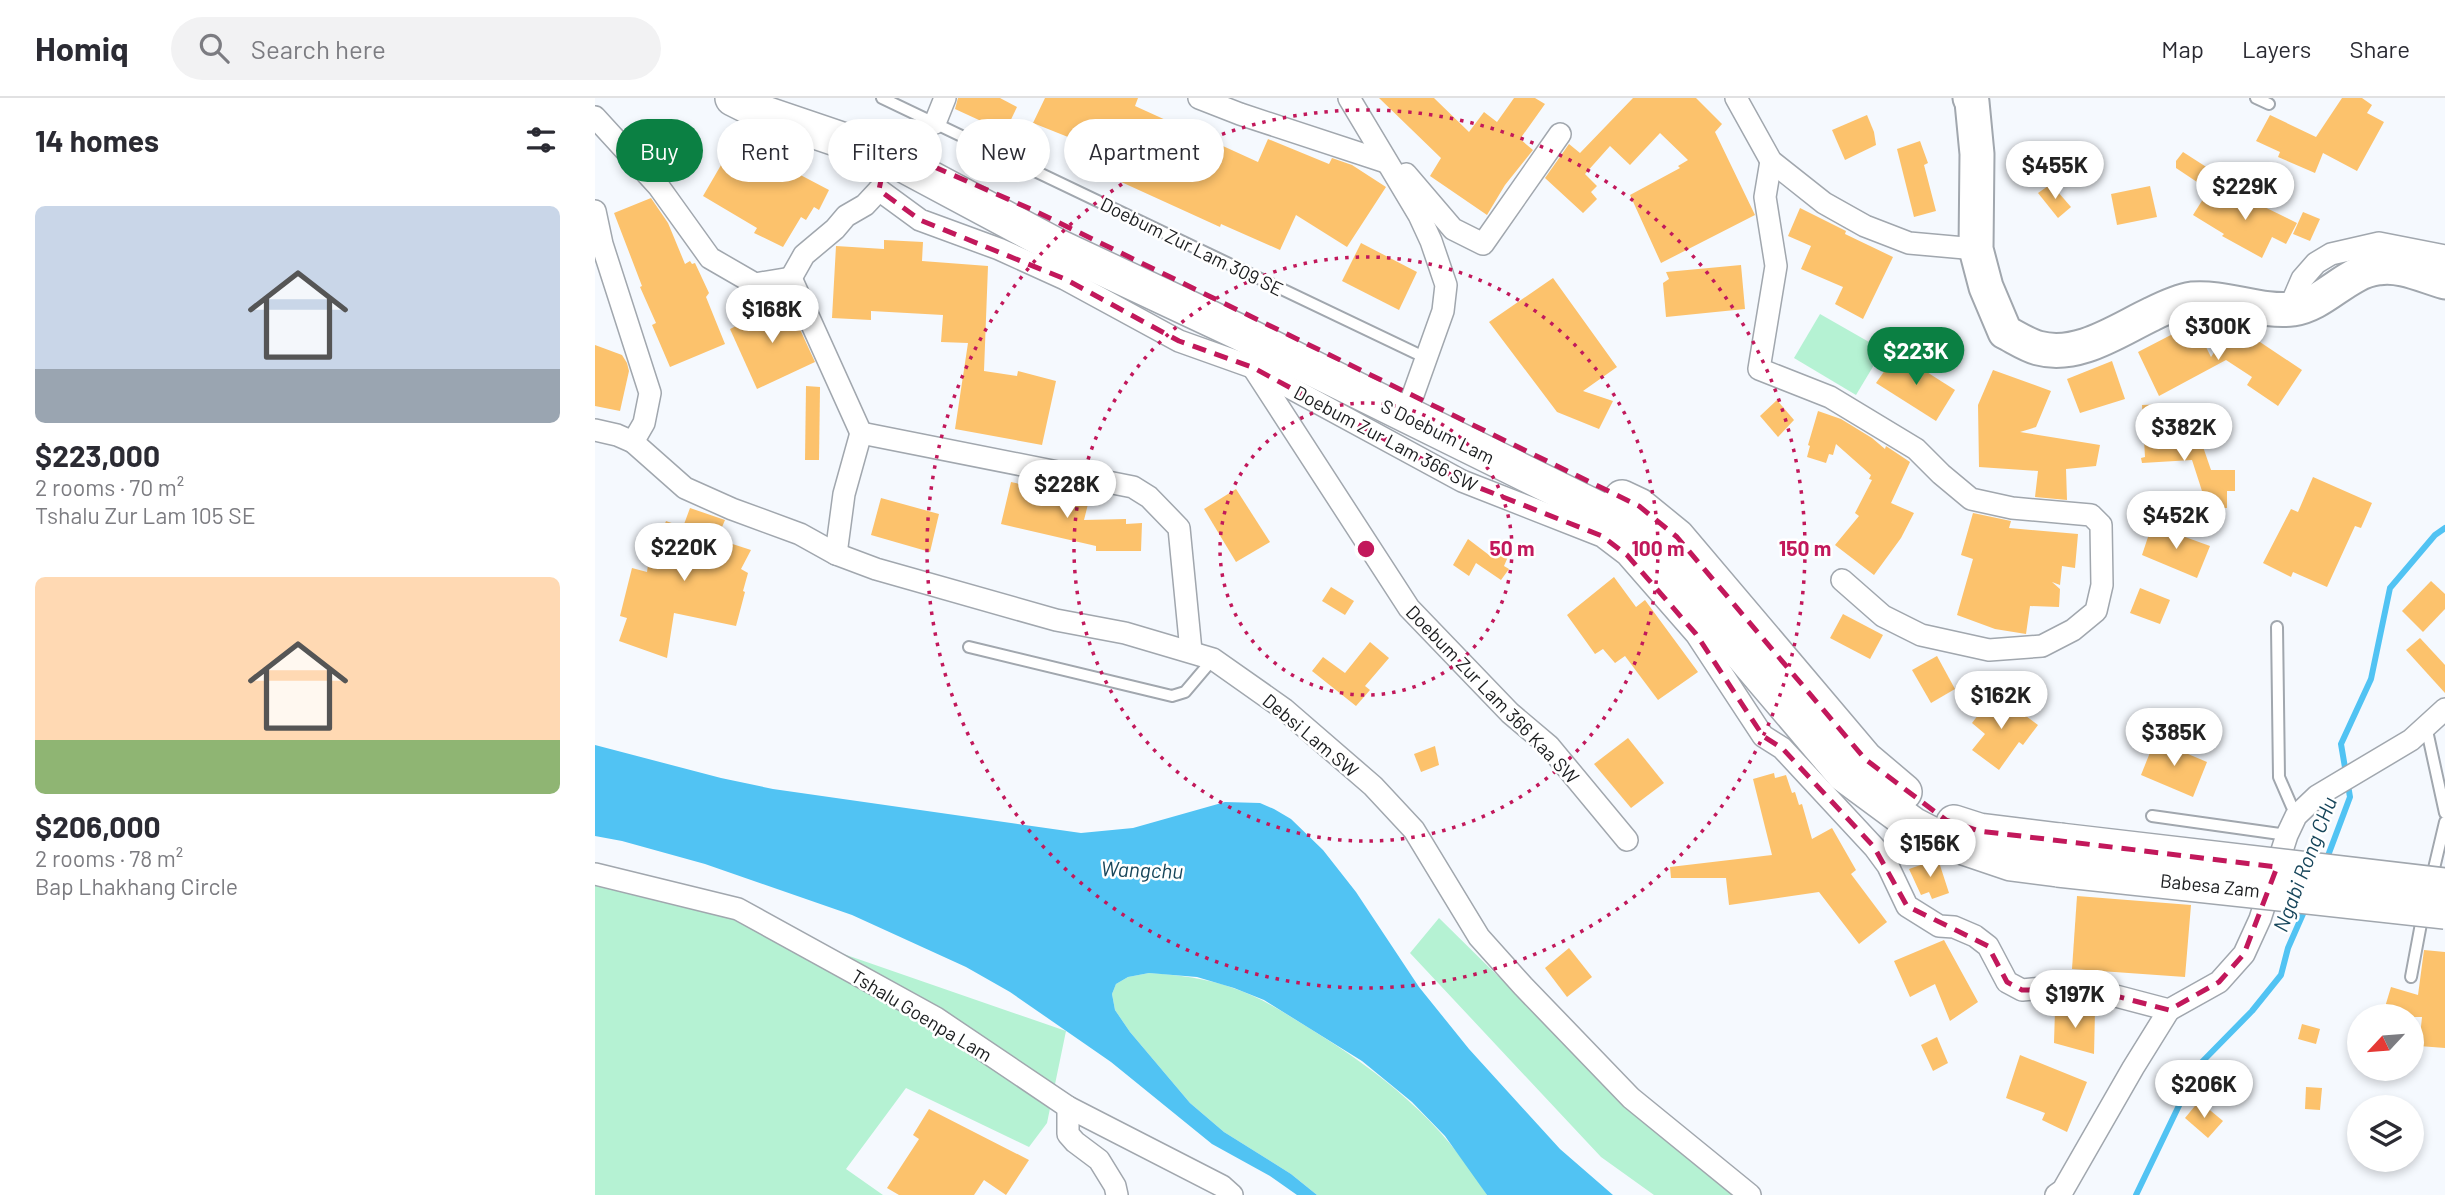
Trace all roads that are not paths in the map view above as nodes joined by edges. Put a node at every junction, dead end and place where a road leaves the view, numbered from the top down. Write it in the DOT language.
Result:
graph roads {
  1 [pos="733,98"];
  2 [pos="778,98"];
  3 [pos="882,98"];
  4 [pos="945,98"];
  5 [pos="1199,98"];
  6 [pos="1349,98"];
  7 [pos="1736,98"];
  8 [pos="1969,98"];
  9 [pos="2256,98"];
  10 [pos="2269,104"];
  11 [pos="595,117"];
  12 [pos="927,119"];
  13 [pos="937,119"];
  14 [pos="828,123"];
  15 [pos="942,126"];
  16 [pos="828,133"];
  17 [pos="1370,134"];
  18 [pos="1560,134"];
  19 [pos="1771,161"];
  20 [pos="1387,162"];
  21 [pos="942,174"];
  22 [pos="879,182"];
  23 [pos="942,182"];
  24 [pos="879,190"];
  25 [pos="595,211"];
  26 [pos="1976,249"];
  27 [pos="2445,256"];
  28 [pos="791,278"];
  29 [pos="2445,282"];
  30 [pos="2289,309"];
  31 [pos="1426,358"];
  32 [pos="1252,367"];
  33 [pos="1413,396"];
  34 [pos="595,430"];
  35 [pos="861,433"];
  36 [pos="633,442"];
  37 [pos="836,554"];
  38 [pos="1842,580"];
  39 [pos="2277,628"];
  40 [pos="968,648"];
  41 [pos="1191,652"];
  42 [pos="1213,659"];
  43 [pos="2445,709"];
  44 [pos="2419,733"];
  45 [pos="1854,767"];
  46 [pos="2445,813"];
  47 [pos="2152,816"];
  48 [pos="2445,822"];
  49 [pos="2291,825"];
  50 [pos="1627,840"];
  51 [pos="2059,855"];
  52 [pos="595,874"];
  53 [pos="2445,886"];
  54 [pos="2445,911"];
  55 [pos="2411,977"];
  56 [pos="2169,1010"];
  57 [pos="1068,1107"];
  58 [pos="2061,1193"];
  59 [pos="1117,1195"];
  60 [pos="1232,1195"];
  61 [pos="1750,1195"];
  1 -- 16 [label="highway, S Doebum Lam"];
  2 -- 14 [label="highway, S Doebum Lam"];
  3 -- 12 [label="lane, Doebum Zur Lam 309 SE"];
  4 -- 13 [label="street"];
  5 -- 20 [label="street"];
  6 -- 17 [label="street"];
  7 -- 19 [label="street"];
  8 -- 26 [label="main road"];
  9 -- 10 [label="lane"];
  11 -- 28 [label="street"];
  15 -- 31 [label="lane, Doebum Zur Lam 309 SE"];
  17 -- 18 [label="street"];
  17 -- 20 [label="street"];
  19 -- 26 [label="street"];
  19 -- 38 [label="street"];
  20 -- 31 [label="street"];
  21 -- 33 [label="highway, S Doebum Lam"];
  22 -- 24 [label="street"];
  23 -- 45 [label="highway, S Doebum Lam"];
  24 -- 28 [label="street"];
  24 -- 32 [label="street, Doebum Zur Lam 366 SW"];
  25 -- 36 [label="street"];
  26 -- 30 [label="main road"];
  27 -- 30 [label="street"];
  28 -- 35 [label="street"];
  29 -- 30 [label="main road"];
  31 -- 33 [label="street"];
  32 -- 50 [label="street, Doebum Zur Lam 366 Kaa SW"];
  32 -- 56 [label="street, Doebum Zur Lam 366 SW"];
  33 -- 45 [label="highway, S Doebum Lam"];
  34 -- 36 [label="street"];
  35 -- 37 [label="street"];
  35 -- 41 [label="street"];
  36 -- 37 [label="street, Debsi Lam SW"];
  37 -- 41 [label="street, Debsi Lam SW"];
  39 -- 49 [label="lane"];
  40 -- 42 [label="lane"];
  41 -- 42 [label="street, Debsi Lam SW"];
  42 -- 61 [label="street, Debsi Lam SW"];
  43 -- 44 [label="street"];
  44 -- 46 [label="lane"];
  44 -- 49 [label="street"];
  45 -- 51 [label="highway, S Doebum Lam"];
  47 -- 49 [label="lane"];
  48 -- 55 [label="lane"];
  49 -- 56 [label="street"];
  51 -- 53 [label="highway, Babesa Zam, bridge"];
  51 -- 54 [label="highway, Babesa Zam, bridge"];
  52 -- 57 [label="street, Tshalu Goenpa Lam"];
  56 -- 58 [label="street"];
  57 -- 59 [label="street"];
  57 -- 60 [label="street, Tshalu Goenpa Lam"];
}
